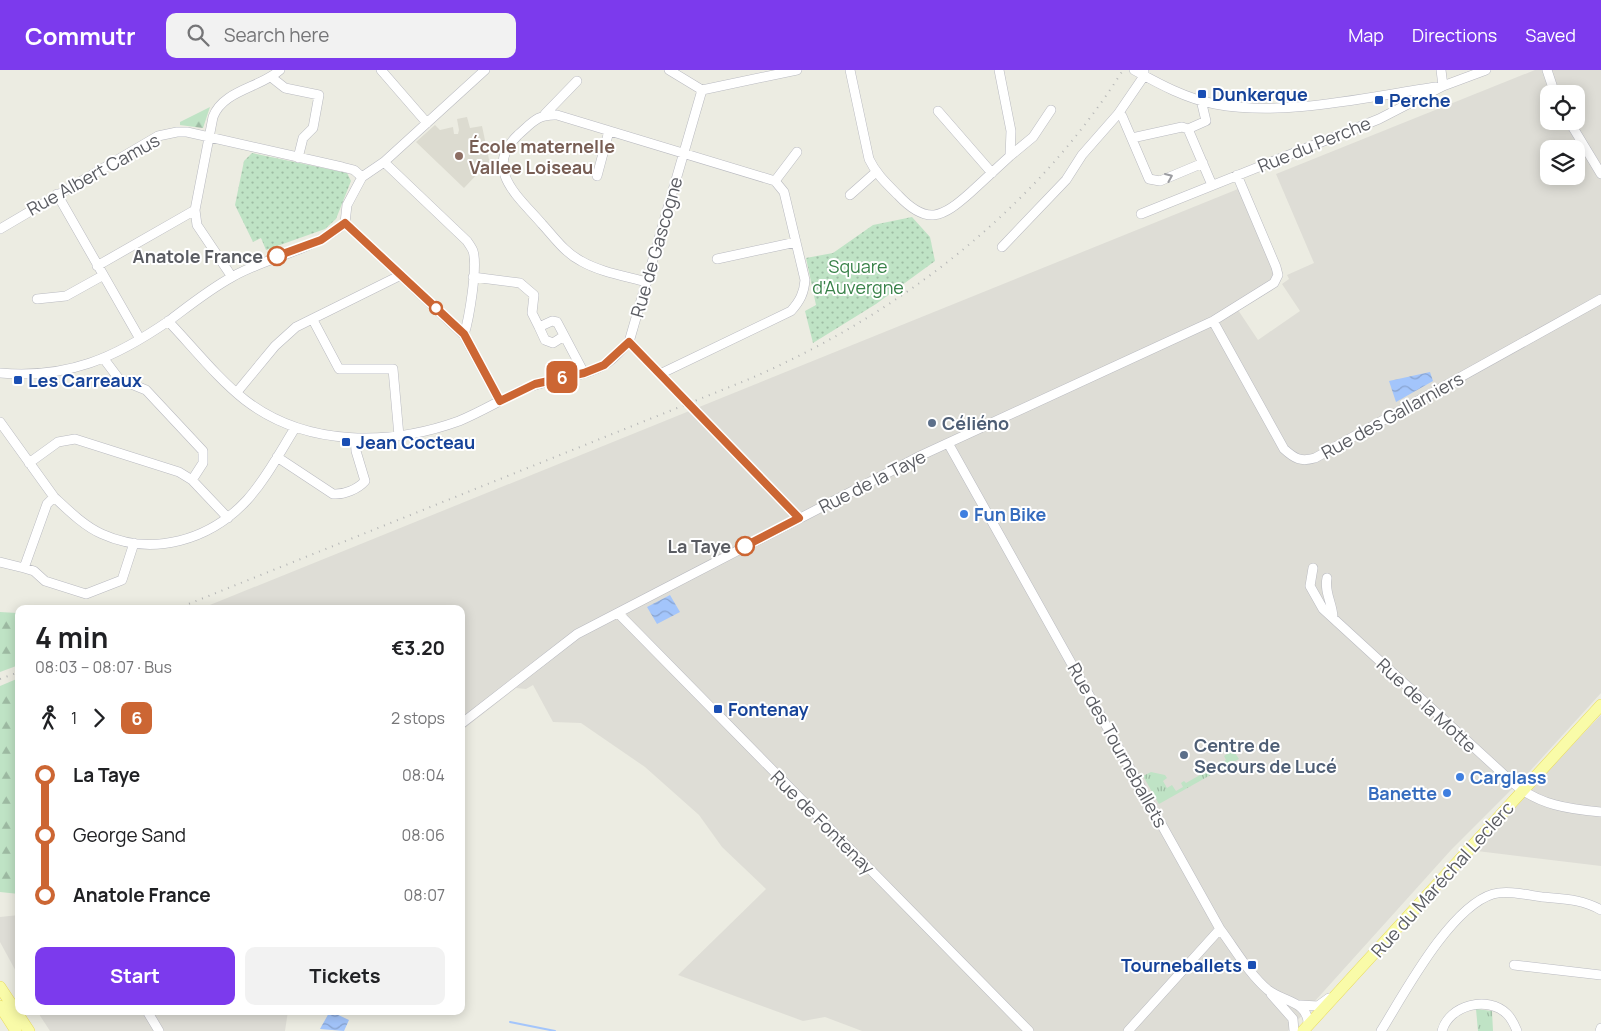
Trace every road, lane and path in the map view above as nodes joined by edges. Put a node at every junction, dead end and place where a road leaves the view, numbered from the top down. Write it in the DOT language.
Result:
graph roads {
  1 [pos="280,70"];
  2 [pos="381,70"];
  3 [pos="485,70"];
  4 [pos="669,70"];
  5 [pos="797,70"];
  6 [pos="850,70"];
  7 [pos="999,70"];
  8 [pos="1134,70"];
  9 [pos="1441,70"];
  10 [pos="1486,70"];
  11 [pos="1547,70"];
  12 [pos="1144,73"];
  13 [pos="271,76"];
  14 [pos="577,82"];
  15 [pos="1552,85"];
  16 [pos="1443,86"];
  17 [pos="702,90"];
  18 [pos="1201,100"];
  19 [pos="1051,110"];
  20 [pos="938,111"];
  21 [pos="545,114"];
  22 [pos="1118,114"];
  23 [pos="427,123"];
  24 [pos="1188,129"];
  25 [pos="609,130"];
  26 [pos="1574,130"];
  27 [pos="210,137"];
  28 [pos="1132,138"];
  29 [pos="683,152"];
  30 [pos="797,152"];
  31 [pos="1010,156"];
  32 [pos="298,158"];
  33 [pos="384,162"];
  34 [pos="1203,163"];
  35 [pos="876,172"];
  36 [pos="992,173"];
  37 [pos="1601,174"];
  38 [pos="1237,175"];
  39 [pos="597,176"];
  40 [pos="362,177"];
  41 [pos="775,181"];
  42 [pos="1212,185"];
  43 [pos="57,194"];
  44 [pos="850,195"];
  45 [pos="195,210"];
  46 [pos="1141,214"];
  47 [pos="345,223"];
  48 [pos="0,229"];
  49 [pos="796,242"];
  50 [pos="1002,247"];
  51 [pos="717,259"];
  52 [pos="97,266"];
  53 [pos="400,275"];
  54 [pos="102,276"];
  55 [pos="232,277"];
  56 [pos="473,277"];
  57 [pos="647,282"];
  58 [pos="37,299"];
  59 [pos="1601,299"];
  60 [pos="312,320"];
  61 [pos="168,321"];
  62 [pos="1213,321"];
  63 [pos="539,328"];
  64 [pos="464,334"];
  65 [pos="564,336"];
  66 [pos="140,340"];
  67 [pos="629,342"];
  68 [pos="104,360"];
  69 [pos="0,373"];
  70 [pos="584,373"];
  71 [pos="660,374"];
  72 [pos="237,392"];
  73 [pos="500,401"];
  74 [pos="0,422"];
  75 [pos="296,428"];
  76 [pos="399,436"];
  77 [pos="355,438"];
  78 [pos="948,443"];
  79 [pos="277,457"];
  80 [pos="29,463"];
  81 [pos="192,480"];
  82 [pos="54,497"];
  83 [pos="228,518"];
  84 [pos="799,518"];
  85 [pos="134,543"];
  86 [pos="0,562"];
  87 [pos="24,568"];
  88 [pos="1313,568"];
  89 [pos="1328,578"];
  90 [pos="618,613"];
  91 [pos="1333,618"];
  92 [pos="1601,705"];
  93 [pos="465,721"];
  94 [pos="1522,791"];
  95 [pos="1601,812"];
  96 [pos="1601,910"];
  97 [pos="1220,929"];
  98 [pos="1514,965"];
  99 [pos="1601,975"];
  100 [pos="0,987"];
  101 [pos="1270,991"];
  102 [pos="1338,993"];
  103 [pos="1298,1005"];
  104 [pos="0,1006"];
  105 [pos="15,1010"];
  106 [pos="18,1015"];
  107 [pos="149,1015"];
  108 [pos="1306,1028"];
  109 [pos="16,1031"];
  110 [pos="29,1031"];
  111 [pos="159,1031"];
  112 [pos="1029,1031"];
  113 [pos="1128,1031"];
  114 [pos="1294,1031"];
  115 [pos="1381,1031"];
  116 [pos="1442,1031"];
  117 [pos="1517,1031"];
  1 -- 13 [label="street"];
  2 -- 23 [label="street"];
  3 -- 23 [label="street"];
  4 -- 17 [label="street"];
  5 -- 17 [label="street"];
  6 -- 35 [label="street"];
  7 -- 31 [label="street"];
  8 -- 12 [label="street"];
  9 -- 16 [label="street"];
  10 -- 16 [label="street, Rue du Perche"];
  11 -- 15 [label="street"];
  12 -- 18 [label="street"];
  12 -- 22 [label="street"];
  13 -- 27 [label="street"];
  13 -- 32 [label="street"];
  14 -- 21 [label="street"];
  16 -- 18 [label="street"];
  16 -- 38 [label="street, Rue du Perche"];
  17 -- 29 [label="street, Rue de Gascogne"];
  18 -- 24 [label="street"];
  19 -- 31 [label="street"];
  20 -- 36 [label="street"];
  21 -- 25 [label="street"];
  21 -- 57 [label="street"];
  22 -- 28 [label="street"];
  22 -- 50 [label="street"];
  23 -- 33 [label="street"];
  24 -- 28 [label="street"];
  24 -- 34 [label="street"];
  25 -- 29 [label="street"];
  25 -- 39 [label="street"];
  26 -- 37 [label="street"];
  27 -- 32 [label="street, Rue Albert Camus"];
  27 -- 43 [label="street, Rue Albert Camus"];
  27 -- 45 [label="street"];
  28 -- 34 [label="street, one-way"];
  29 -- 41 [label="street"];
  29 -- 57 [label="street, Rue de Gascogne"];
  30 -- 41 [label="street"];
  31 -- 36 [label="street"];
  32 -- 40 [label="street, Rue Albert Camus"];
  33 -- 40 [label="street"];
  33 -- 56 [label="street"];
  34 -- 42 [label="street"];
  35 -- 36 [label="street"];
  35 -- 44 [label="street"];
  38 -- 42 [label="street, Rue du Perche"];
  38 -- 62 [label="street, Rue de la Taye"];
  40 -- 47 [label="street"];
  41 -- 49 [label="street"];
  42 -- 46 [label="street, Rue du Perche"];
  43 -- 48 [label="street, Rue Albert Camus"];
  43 -- 52 [label="street"];
  45 -- 52 [label="street"];
  45 -- 55 [label="street"];
  47 -- 53 [label="street"];
  47 -- 55 [label="street"];
  49 -- 51 [label="street"];
  49 -- 71 [label="street"];
  52 -- 54 [label="street"];
  53 -- 60 [label="street"];
  53 -- 64 [label="street"];
  54 -- 58 [label="street"];
  54 -- 66 [label="street"];
  55 -- 61 [label="street"];
  56 -- 63 [label="street"];
  56 -- 64 [label="street"];
  57 -- 67 [label="street, Rue de Gascogne"];
  59 -- 62 [label="street, Rue des Gallarniers"];
  60 -- 72 [label="street"];
  60 -- 76 [label="street"];
  61 -- 66 [label="street"];
  61 -- 72 [label="street"];
  62 -- 78 [label="street, Rue de la Taye"];
  63 -- 65 [label="street"];
  63 -- 65 [label="street"];
  64 -- 73 [label="street"];
  65 -- 70 [label="street"];
  66 -- 68 [label="street"];
  67 -- 70 [label="street"];
  67 -- 71 [label="street"];
  68 -- 69 [label="street"];
  68 -- 81 [label="street"];
  70 -- 73 [label="street"];
  71 -- 84 [label="street"];
  72 -- 75 [label="street"];
  73 -- 76 [label="street"];
  74 -- 80 [label="street"];
  75 -- 77 [label="street"];
  75 -- 79 [label="street"];
  76 -- 77 [label="street"];
  77 -- 79 [label="street"];
  78 -- 84 [label="street, Rue de la Taye"];
  78 -- 97 [label="street, Rue des Tourneballets"];
  79 -- 83 [label="street"];
  80 -- 81 [label="street"];
  80 -- 82 [label="street"];
  81 -- 83 [label="street"];
  82 -- 85 [label="street"];
  82 -- 87 [label="street"];
  83 -- 85 [label="street"];
  84 -- 90 [label="street, Rue de la Taye"];
  85 -- 87 [label="street"];
  86 -- 87 [label="street"];
  88 -- 91 [label="street, Rue de la Motte"];
  89 -- 91 [label="street"];
  90 -- 93 [label="street, Rue de la Taye"];
  90 -- 112 [label="street, Rue de Fontenay"];
  91 -- 94 [label="street, Rue de la Motte"];
  92 -- 94 [label="main road, Rue du Maréchal Leclerc"];
  94 -- 95 [label="street, Rue de la Motte"];
  94 -- 102 [label="main road, Rue du Maréchal Leclerc"];
  96 -- 115 [label="street"];
  97 -- 101 [label="street, Rue des Tourneballets"];
  97 -- 113 [label="street"];
  98 -- 99 [label="street"];
  100 -- 105 [label="main road"];
  101 -- 103 [label="street, Rue des Tourneballets"];
  101 -- 114 [label="street"];
  102 -- 103 [label="street"];
  102 -- 108 [label="main road, Rue du Maréchal Leclerc"];
  103 -- 108 [label="street"];
  104 -- 109 [label="main road"];
  106 -- 110 [label="main road"];
  107 -- 111 [label="street"];
  116 -- 117 [label="street"];
}
